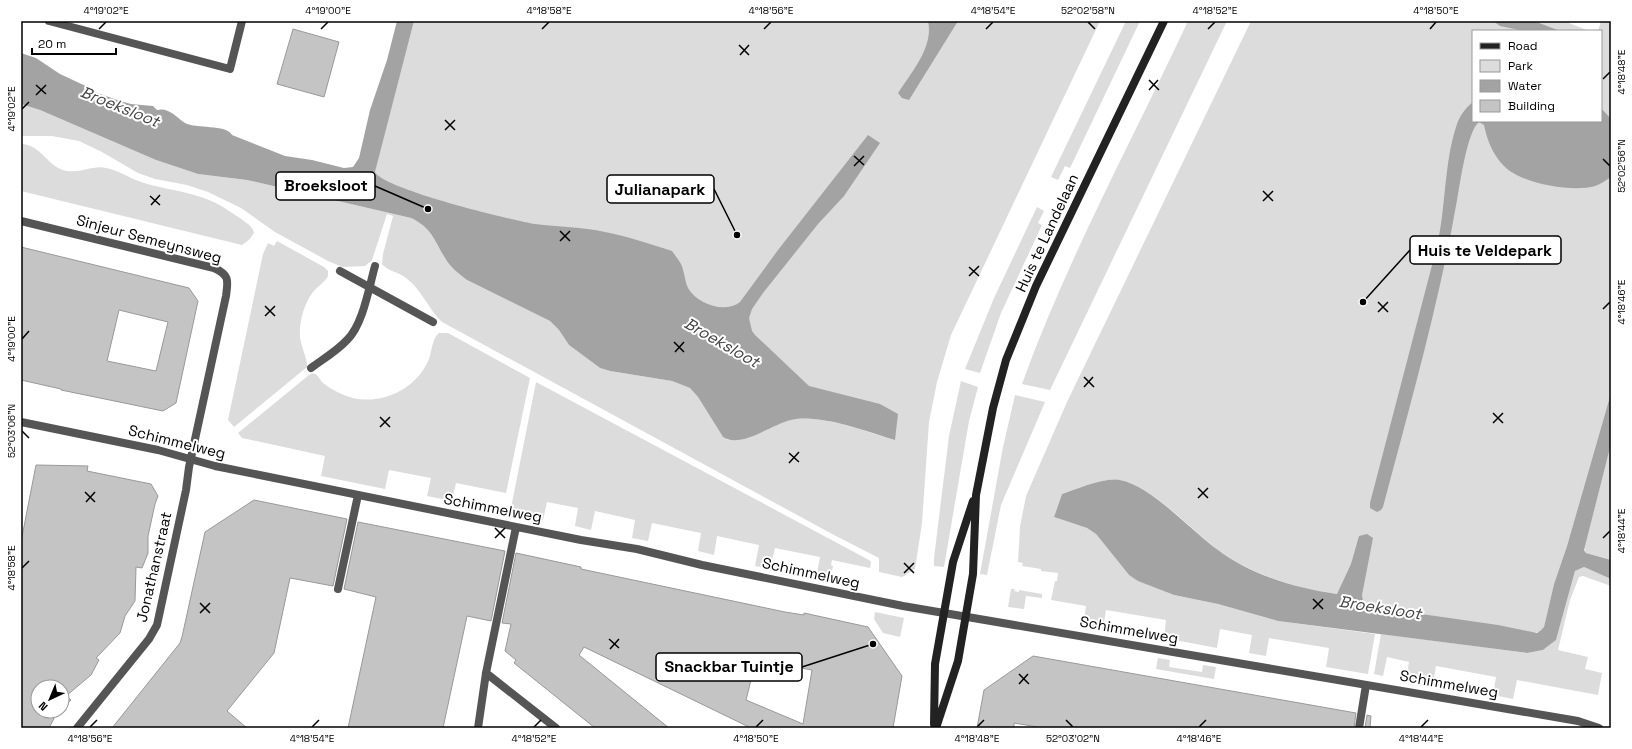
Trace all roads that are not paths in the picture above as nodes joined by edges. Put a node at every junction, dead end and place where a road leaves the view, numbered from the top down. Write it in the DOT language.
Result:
graph roads {
  1 [pos="49,21"];
  2 [pos="242,21"];
  3 [pos="1164,21"];
  4 [pos="21,221"];
  5 [pos="375,266"];
  6 [pos="340,271"];
  7 [pos="369,287"];
  8 [pos="433,322"];
  9 [pos="310,368"];
  10 [pos="21,422"];
  11 [pos="190,459"];
  12 [pos="358,495"];
  13 [pos="976,495"];
  14 [pos="516,527"];
  15 [pos="338,589"];
  16 [pos="944,613"];
  17 [pos="966,616"];
  18 [pos="486,673"];
  19 [pos="1366,685"];
  20 [pos="77,728"];
  21 [pos="478,728"];
  22 [pos="556,728"];
  23 [pos="935,728"];
  24 [pos="1359,728"];
  25 [pos="1599,728"];
  1 -- 2 [label="street"];
  3 -- 13 [label="street, Huis te Landelaan"];
  4 -- 11 [label="street, Sinjeur Semeynsweg"];
  5 -- 7 [label="street"];
  6 -- 7 [label="street"];
  7 -- 8 [label="street"];
  7 -- 9 [label="street"];
  10 -- 11 [label="street, Schimmelweg"];
  11 -- 12 [label="street, Schimmelweg"];
  11 -- 20 [label="street, Jonathanstraat"];
  12 -- 14 [label="street, Schimmelweg"];
  12 -- 15 [label="street"];
  13 -- 16 [label="street"];
  13 -- 17 [label="street"];
  14 -- 16 [label="street, Schimmelweg"];
  14 -- 18 [label="street"];
  16 -- 17 [label="street, Schimmelweg"];
  16 -- 23 [label="street"];
  17 -- 19 [label="street, Schimmelweg"];
  17 -- 23 [label="street"];
  18 -- 21 [label="street"];
  18 -- 22 [label="street"];
  19 -- 24 [label="street"];
  19 -- 25 [label="street, Schimmelweg"];
}
